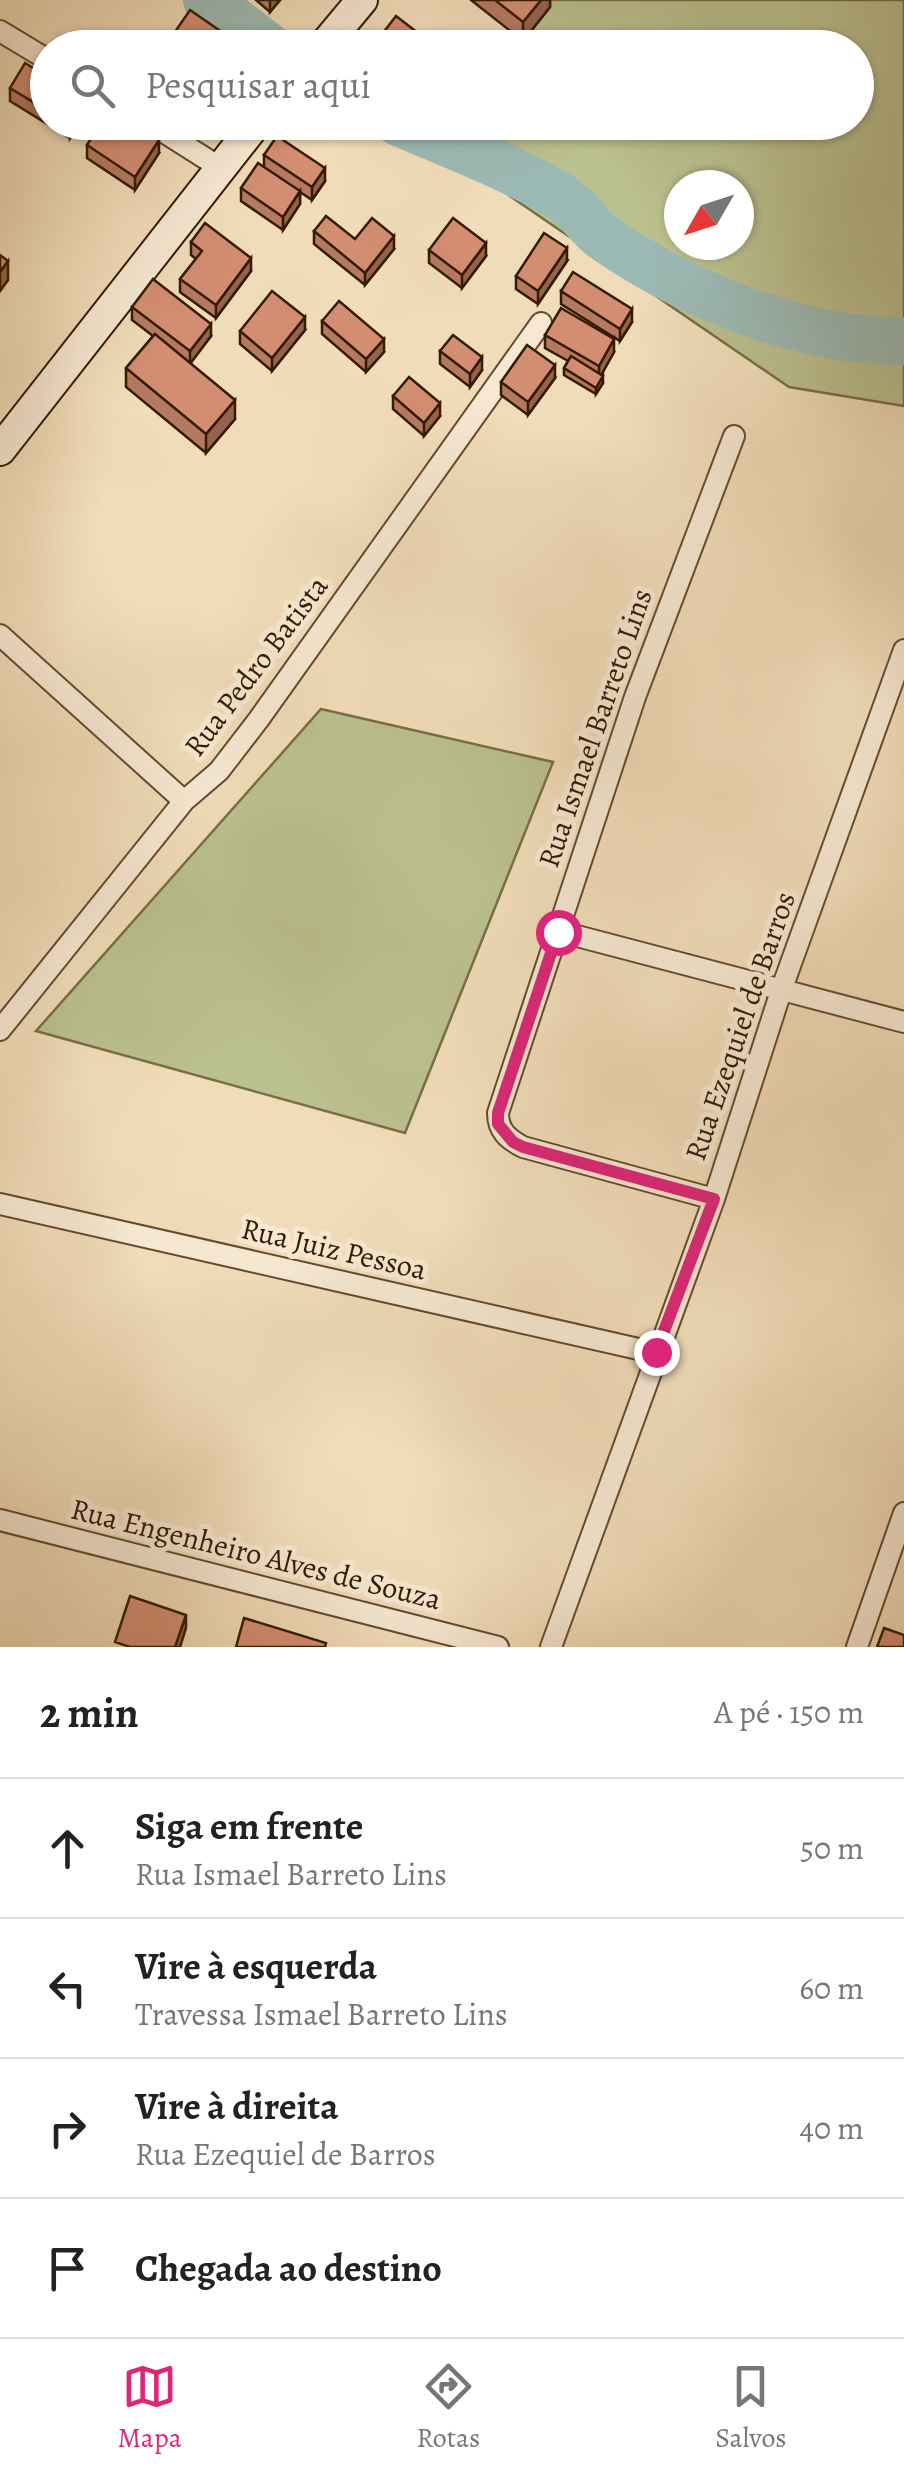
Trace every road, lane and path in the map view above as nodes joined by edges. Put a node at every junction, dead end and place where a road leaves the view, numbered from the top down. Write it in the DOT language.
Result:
graph roads {
  1 [pos="362,0"];
  2 [pos="337,30"];
  3 [pos="4,40"];
  4 [pos="30,52"];
  5 [pos="176,140"];
  6 [pos="242,140"];
  7 [pos="219,167"];
  8 [pos="541,323"];
  9 [pos="734,436"];
  10 [pos="0,450"];
  11 [pos="0,636"];
  12 [pos="904,650"];
  13 [pos="184,801"];
  14 [pos="558,932"];
  15 [pos="782,988"];
  16 [pos="904,1022"];
  17 [pos="0,1030"];
  18 [pos="714,1199"];
  19 [pos="0,1204"];
  20 [pos="656,1352"];
  21 [pos="904,1513"];
  22 [pos="0,1520"];
  23 [pos="498,1647"];
  24 [pos="551,1647"];
  25 [pos="857,1647"];
  1 -- 2 [label="street"];
  3 -- 4 [label="street"];
  5 -- 7 [label="street"];
  6 -- 7 [label="street"];
  7 -- 10 [label="street"];
  8 -- 13 [label="street, Rua Pedro Batista"];
  9 -- 14 [label="street, Rua Ismael Barreto Lins"];
  11 -- 13 [label="street"];
  12 -- 15 [label="street, Rua Ezequiel de Barros"];
  13 -- 17 [label="street, Rua Pedro Batista"];
  14 -- 15 [label="street"];
  14 -- 18 [label="street, Rua Ismael Barreto Lins"];
  15 -- 16 [label="street"];
  15 -- 18 [label="street, Rua Ezequiel de Barros"];
  18 -- 20 [label="street, Rua Ezequiel de Barros"];
  19 -- 20 [label="street, Rua Juiz Pessoa"];
  20 -- 24 [label="street, Rua Ezequiel de Barros"];
  21 -- 25 [label="street"];
  22 -- 23 [label="street, Rua Engenheiro Alves de Souza"];
}
